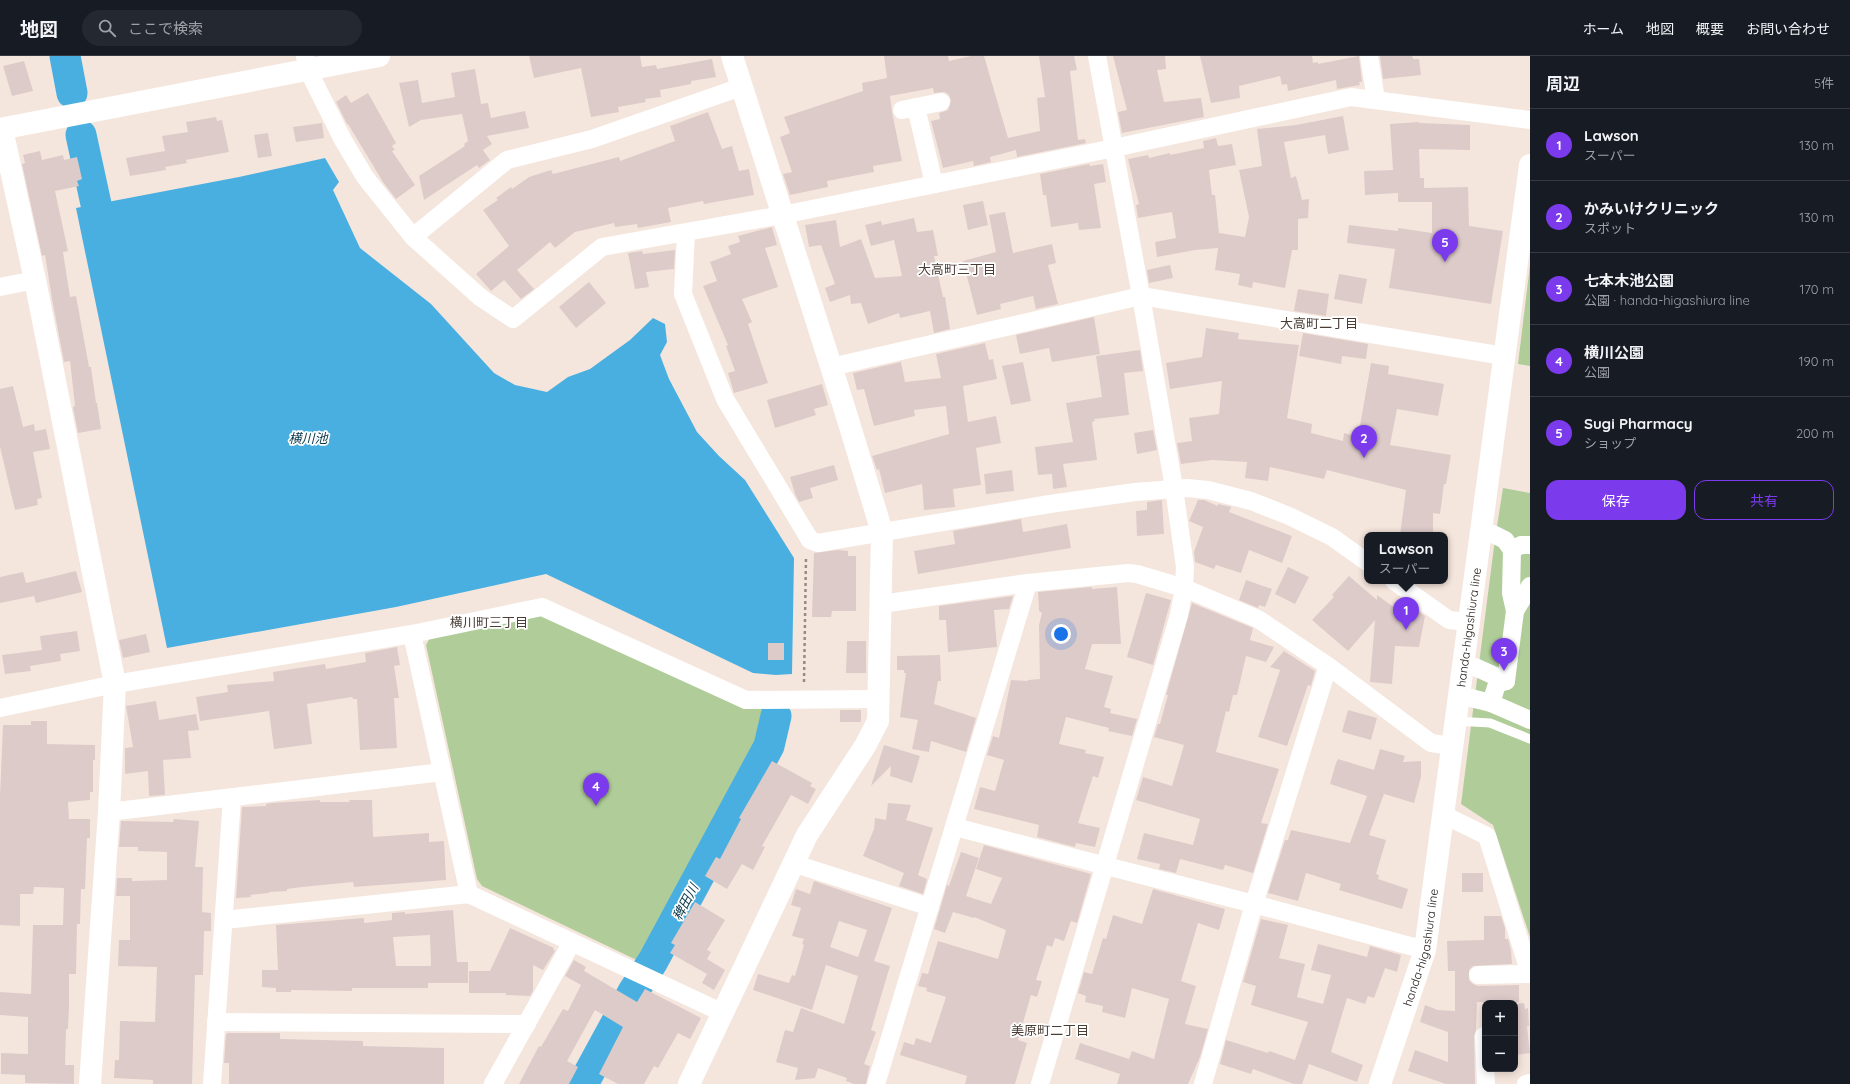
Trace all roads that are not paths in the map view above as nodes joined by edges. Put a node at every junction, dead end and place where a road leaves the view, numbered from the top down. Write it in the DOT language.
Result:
graph roads {
  1 [pos="379,56"];
  2 [pos="732,56"];
  3 [pos="1097,56"];
  4 [pos="1369,56"];
  5 [pos="306,63"];
  6 [pos="741,87"];
  7 [pos="1376,100"];
  8 [pos="941,102"];
  9 [pos="1530,120"];
  10 [pos="1,126"];
  11 [pos="1114,148"];
  12 [pos="1530,164"];
  13 [pos="934,184"];
  14 [pos="782,215"];
  15 [pos="686,233"];
  16 [pos="413,237"];
  17 [pos="35,280"];
  18 [pos="0,287"];
  19 [pos="1142,296"];
  20 [pos="1504,356"];
  21 [pos="831,367"];
  22 [pos="1174,488"];
  23 [pos="882,532"];
  24 [pos="1492,534"];
  25 [pos="1530,545"];
  26 [pos="1512,550"];
  27 [pos="1364,560"];
  28 [pos="1028,583"];
  29 [pos="1398,584"];
  30 [pos="1530,586"];
  31 [pos="1184,588"];
  32 [pos="881,604"];
  33 [pos="1515,611"];
  34 [pos="1468,622"];
  35 [pos="412,634"];
  36 [pos="1328,666"];
  37 [pos="1475,667"];
  38 [pos="1506,681"];
  39 [pos="115,684"];
  40 [pos="1471,698"];
  41 [pos="879,699"];
  42 [pos="1491,704"];
  43 [pos="0,708"];
  44 [pos="1530,720"];
  45 [pos="1455,721"];
  46 [pos="1530,740"];
  47 [pos="1452,746"];
  48 [pos="442,772"];
  49 [pos="232,798"];
  50 [pos="109,812"];
  51 [pos="1444,815"];
  52 [pos="955,827"];
  53 [pos="792,863"];
  54 [pos="1106,866"];
  55 [pos="469,894"];
  56 [pos="1254,904"];
  57 [pos="930,907"];
  58 [pos="224,920"];
  59 [pos="572,942"];
  60 [pos="1425,950"];
  61 [pos="1530,974"];
  62 [pos="1478,975"];
  63 [pos="723,1013"];
  64 [pos="216,1022"];
  65 [pos="527,1024"];
  66 [pos="1486,1072"];
  67 [pos="1530,1083"];
  68 [pos="90,1084"];
  69 [pos="212,1084"];
  70 [pos="493,1084"];
  71 [pos="689,1084"];
  72 [pos="876,1084"];
  73 [pos="1040,1084"];
  74 [pos="1203,1084"];
  75 [pos="1380,1084"];
  76 [pos="1486,1084"];
  77 [pos="1526,1084"];
  1 -- 5 [label="street"];
  2 -- 6 [label="street"];
  3 -- 11 [label="street"];
  4 -- 7 [label="street"];
  5 -- 10 [label="street"];
  5 -- 16 [label="street"];
  6 -- 14 [label="street"];
  6 -- 16 [label="street"];
  7 -- 9 [label="street"];
  7 -- 11 [label="street"];
  8 -- 13 [label="street"];
  10 -- 17 [label="street"];
  11 -- 13 [label="street"];
  11 -- 19 [label="street"];
  12 -- 20 [label="street, handa-higashiura line"];
  13 -- 14 [label="street"];
  14 -- 15 [label="street"];
  14 -- 21 [label="street"];
  15 -- 16 [label="street"];
  15 -- 23 [label="street"];
  17 -- 18 [label="street"];
  17 -- 39 [label="street"];
  19 -- 20 [label="street"];
  19 -- 21 [label="street"];
  19 -- 22 [label="street"];
  20 -- 34 [label="street, handa-higashiura line"];
  21 -- 23 [label="street"];
  22 -- 23 [label="street"];
  22 -- 27 [label="street"];
  22 -- 31 [label="street"];
  23 -- 32 [label="street"];
  24 -- 26 [label="street"];
  25 -- 26 [label="street"];
  26 -- 33 [label="street"];
  28 -- 31 [label="street"];
  28 -- 32 [label="street"];
  28 -- 52 [label="street"];
  29 -- 34 [label="street"];
  30 -- 33 [label="street"];
  31 -- 36 [label="street"];
  31 -- 54 [label="street"];
  32 -- 41 [label="street"];
  33 -- 38 [label="street"];
  34 -- 45 [label="street, handa-higashiura line"];
  35 -- 39 [label="street"];
  35 -- 41 [label="street"];
  35 -- 48 [label="street"];
  36 -- 47 [label="street"];
  36 -- 56 [label="street"];
  37 -- 38 [label="street"];
  38 -- 42 [label="street"];
  39 -- 43 [label="street"];
  39 -- 50 [label="street"];
  40 -- 42 [label="street"];
  41 -- 53 [label="street"];
  42 -- 44 [label="street"];
  45 -- 46 [label="lane"];
  45 -- 47 [label="street, handa-higashiura line"];
  47 -- 51 [label="street, handa-higashiura line"];
  48 -- 49 [label="street"];
  48 -- 55 [label="street"];
  49 -- 50 [label="street"];
  49 -- 58 [label="street"];
  50 -- 68 [label="street"];
  51 -- 60 [label="street, handa-higashiura line"];
  51 -- 61 [label="street"];
  52 -- 54 [label="street"];
  52 -- 57 [label="street"];
  53 -- 57 [label="street"];
  53 -- 63 [label="street"];
  54 -- 56 [label="street"];
  54 -- 73 [label="street"];
  55 -- 58 [label="street"];
  55 -- 59 [label="street"];
  56 -- 60 [label="street"];
  56 -- 74 [label="street"];
  57 -- 72 [label="street"];
  58 -- 64 [label="street"];
  59 -- 63 [label="street"];
  59 -- 65 [label="street"];
  60 -- 75 [label="street, handa-higashiura line"];
  61 -- 62 [label="street"];
  63 -- 71 [label="street"];
  64 -- 65 [label="street"];
  64 -- 69 [label="street"];
  65 -- 70 [label="street"];
  66 -- 76 [label="street"];
  67 -- 77 [label="street"];
}
